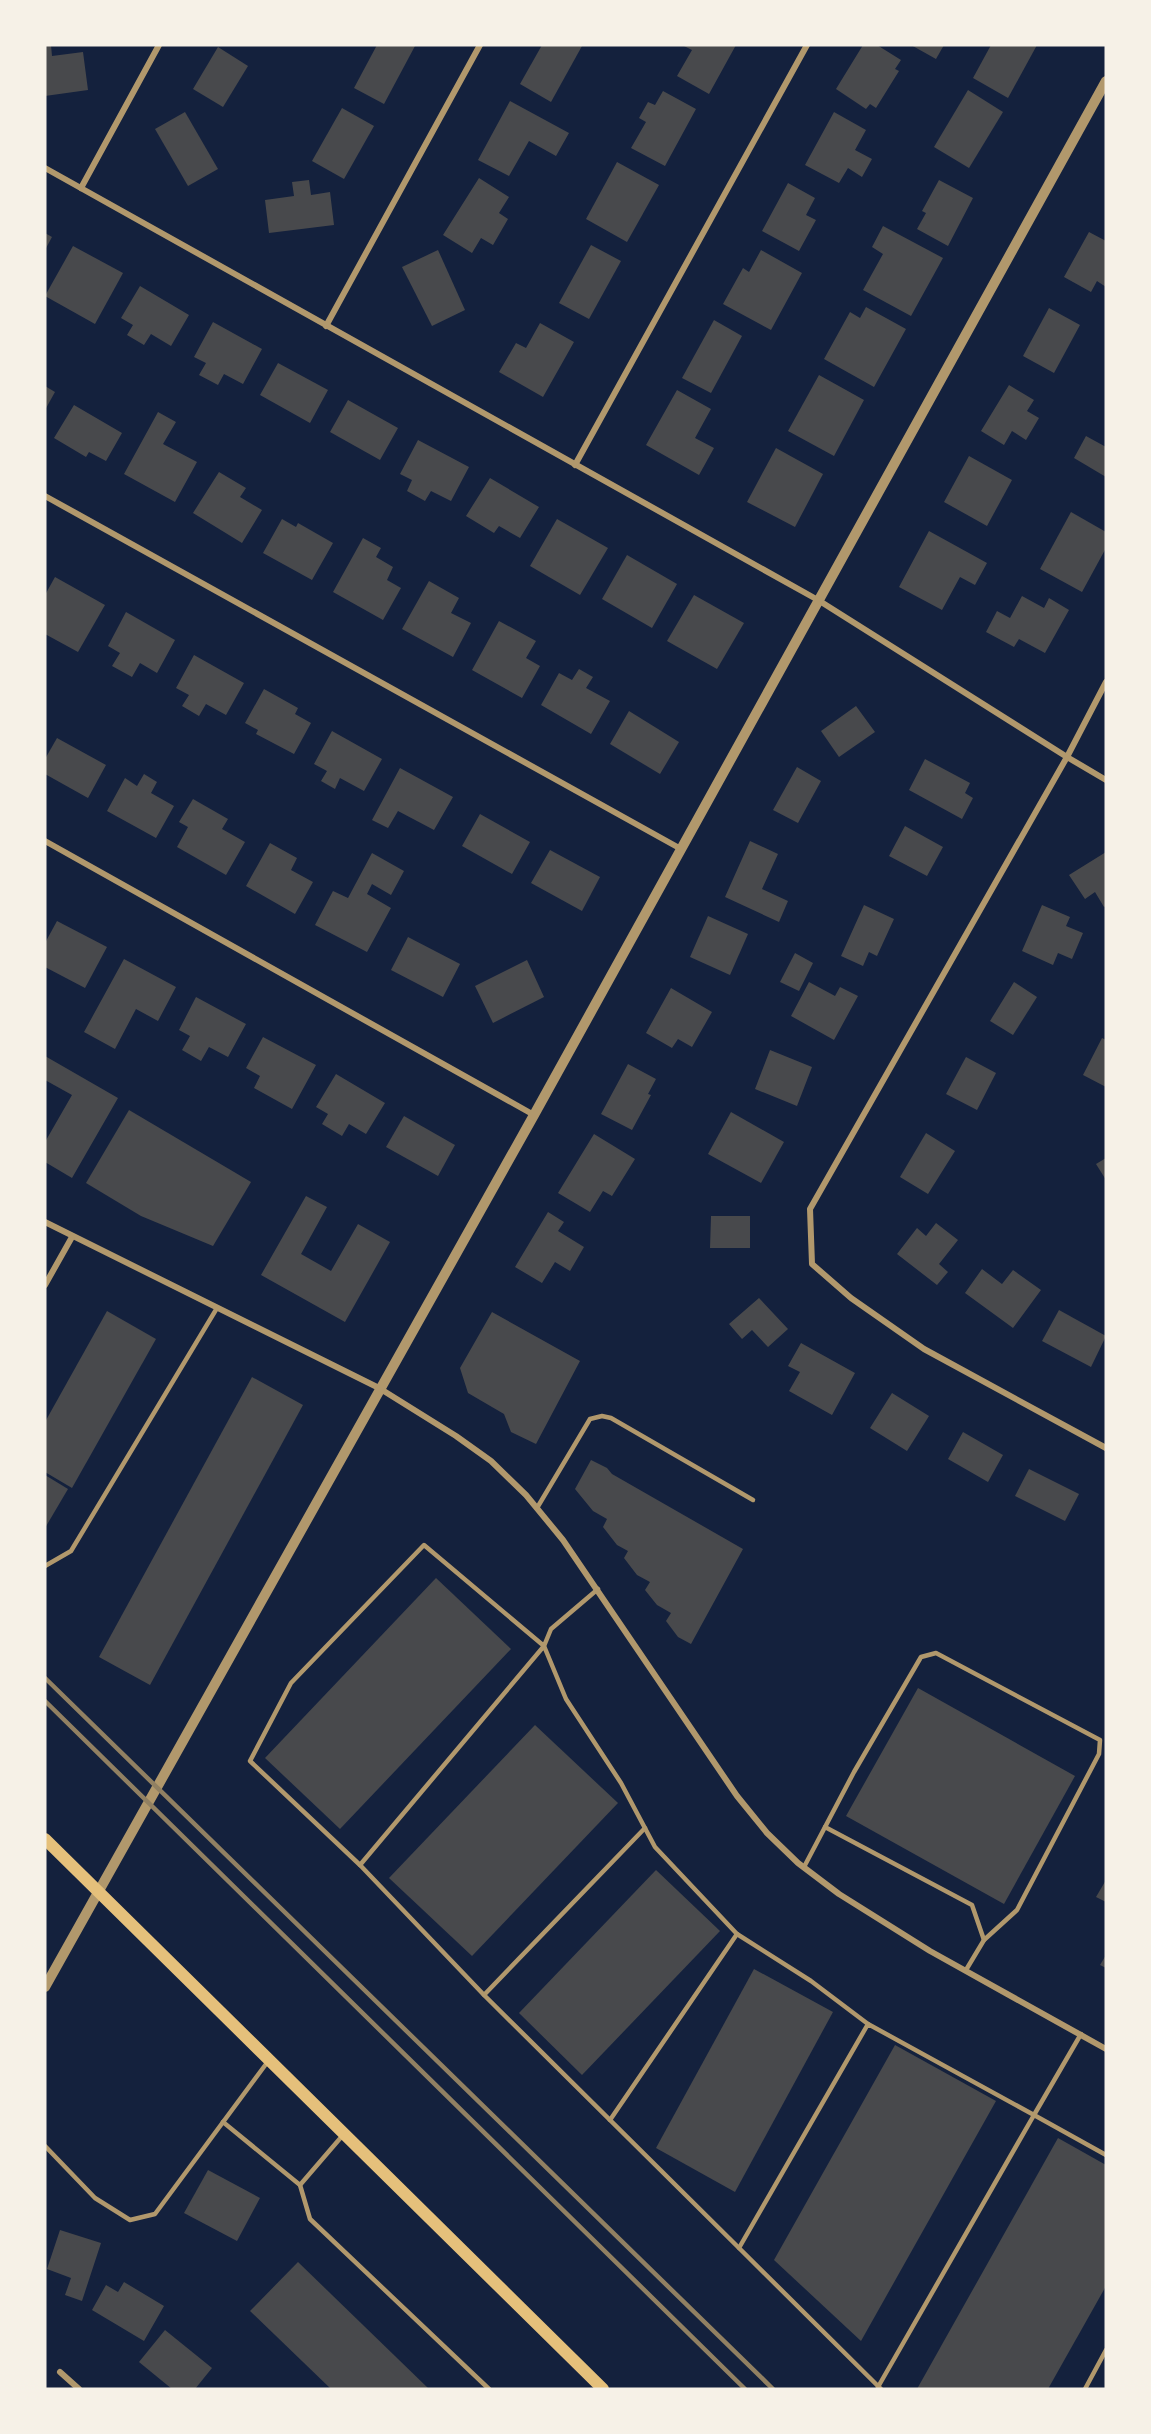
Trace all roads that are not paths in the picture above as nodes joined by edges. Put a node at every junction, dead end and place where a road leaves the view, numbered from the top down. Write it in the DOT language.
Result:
graph roads {
  1 [pos="159,45"];
  2 [pos="480,45"];
  3 [pos="807,45"];
  4 [pos="1106,81"];
  5 [pos="45,168"];
  6 [pos="81,188"];
  7 [pos="326,326"];
  8 [pos="575,465"];
  9 [pos="45,496"];
  10 [pos="818,600"];
  11 [pos="1106,682"];
  12 [pos="1067,757"];
  13 [pos="1106,780"];
  14 [pos="45,841"];
  15 [pos="681,849"];
  16 [pos="534,1115"];
  17 [pos="45,1222"];
  18 [pos="72,1237"];
  19 [pos="45,1285"];
  20 [pos="216,1308"];
  21 [pos="380,1388"];
  22 [pos="1106,1448"];
  23 [pos="753,1500"];
  24 [pos="537,1508"];
  25 [pos="45,1566"];
  26 [pos="598,1589"];
  27 [pos="544,1647"];
  28 [pos="825,1827"];
  29 [pos="645,1828"];
  30 [pos="45,1839"];
  31 [pos="360,1865"];
  32 [pos="804,1867"];
  33 [pos="98,1892"];
  34 [pos="737,1934"];
  35 [pos="984,1940"];
  36 [pos="966,1970"];
  37 [pos="45,1987"];
  38 [pos="484,1995"];
  39 [pos="868,2024"];
  40 [pos="1081,2034"];
  41 [pos="1106,2049"];
  42 [pos="269,2060"];
  43 [pos="1034,2115"];
  44 [pos="610,2120"];
  45 [pos="223,2122"];
  46 [pos="344,2134"];
  47 [pos="45,2146"];
  48 [pos="1106,2155"];
  49 [pos="300,2185"];
  50 [pos="739,2248"];
  51 [pos="1106,2350"];
  52 [pos="60,2372"];
  53 [pos="879,2388"];
  54 [pos="79,2389"];
  55 [pos="489,2389"];
  56 [pos="603,2389"];
  57 [pos="1085,2389"];
  1 -- 6 [label="street"];
  2 -- 7 [label="street"];
  3 -- 8 [label="street"];
  4 -- 10 [label="street"];
  5 -- 6 [label="street"];
  6 -- 7 [label="street"];
  7 -- 8 [label="street"];
  8 -- 10 [label="street"];
  9 -- 15 [label="street"];
  10 -- 12 [label="street"];
  10 -- 15 [label="street"];
  11 -- 12 [label="street"];
  12 -- 13 [label="street"];
  12 -- 22 [label="street"];
  14 -- 16 [label="street"];
  15 -- 16 [label="street"];
  16 -- 21 [label="street"];
  17 -- 18 [label="street"];
  18 -- 19 [label="street"];
  18 -- 20 [label="street"];
  20 -- 21 [label="street"];
  20 -- 25 [label="lane"];
  21 -- 24 [label="street"];
  21 -- 33 [label="street"];
  23 -- 24 [label="lane"];
  24 -- 26 [label="street"];
  26 -- 27 [label="lane"];
  26 -- 32 [label="street"];
  27 -- 29 [label="lane"];
  27 -- 31 [label="lane"];
  27 -- 31 [label="lane"];
  28 -- 32 [label="lane"];
  28 -- 35 [label="lane"];
  28 -- 35 [label="lane"];
  29 -- 34 [label="lane"];
  29 -- 38 [label="lane"];
  30 -- 33 [label="main road"];
  31 -- 38 [label="lane"];
  32 -- 36 [label="street"];
  33 -- 37 [label="street"];
  33 -- 42 [label="main road"];
  34 -- 39 [label="lane"];
  34 -- 44 [label="lane"];
  35 -- 36 [label="lane"];
  36 -- 40 [label="street"];
  38 -- 44 [label="lane"];
  39 -- 43 [label="lane"];
  39 -- 50 [label="lane"];
  40 -- 41 [label="street"];
  40 -- 43 [label="lane"];
  42 -- 45 [label="lane"];
  42 -- 46 [label="main road"];
  43 -- 48 [label="lane"];
  43 -- 53 [label="lane"];
  44 -- 50 [label="lane"];
  45 -- 47 [label="lane"];
  45 -- 49 [label="lane"];
  46 -- 49 [label="lane"];
  46 -- 56 [label="main road"];
  49 -- 55 [label="lane"];
  50 -- 53 [label="lane"];
  51 -- 57 [label="lane"];
  52 -- 54 [label="street"];
}
